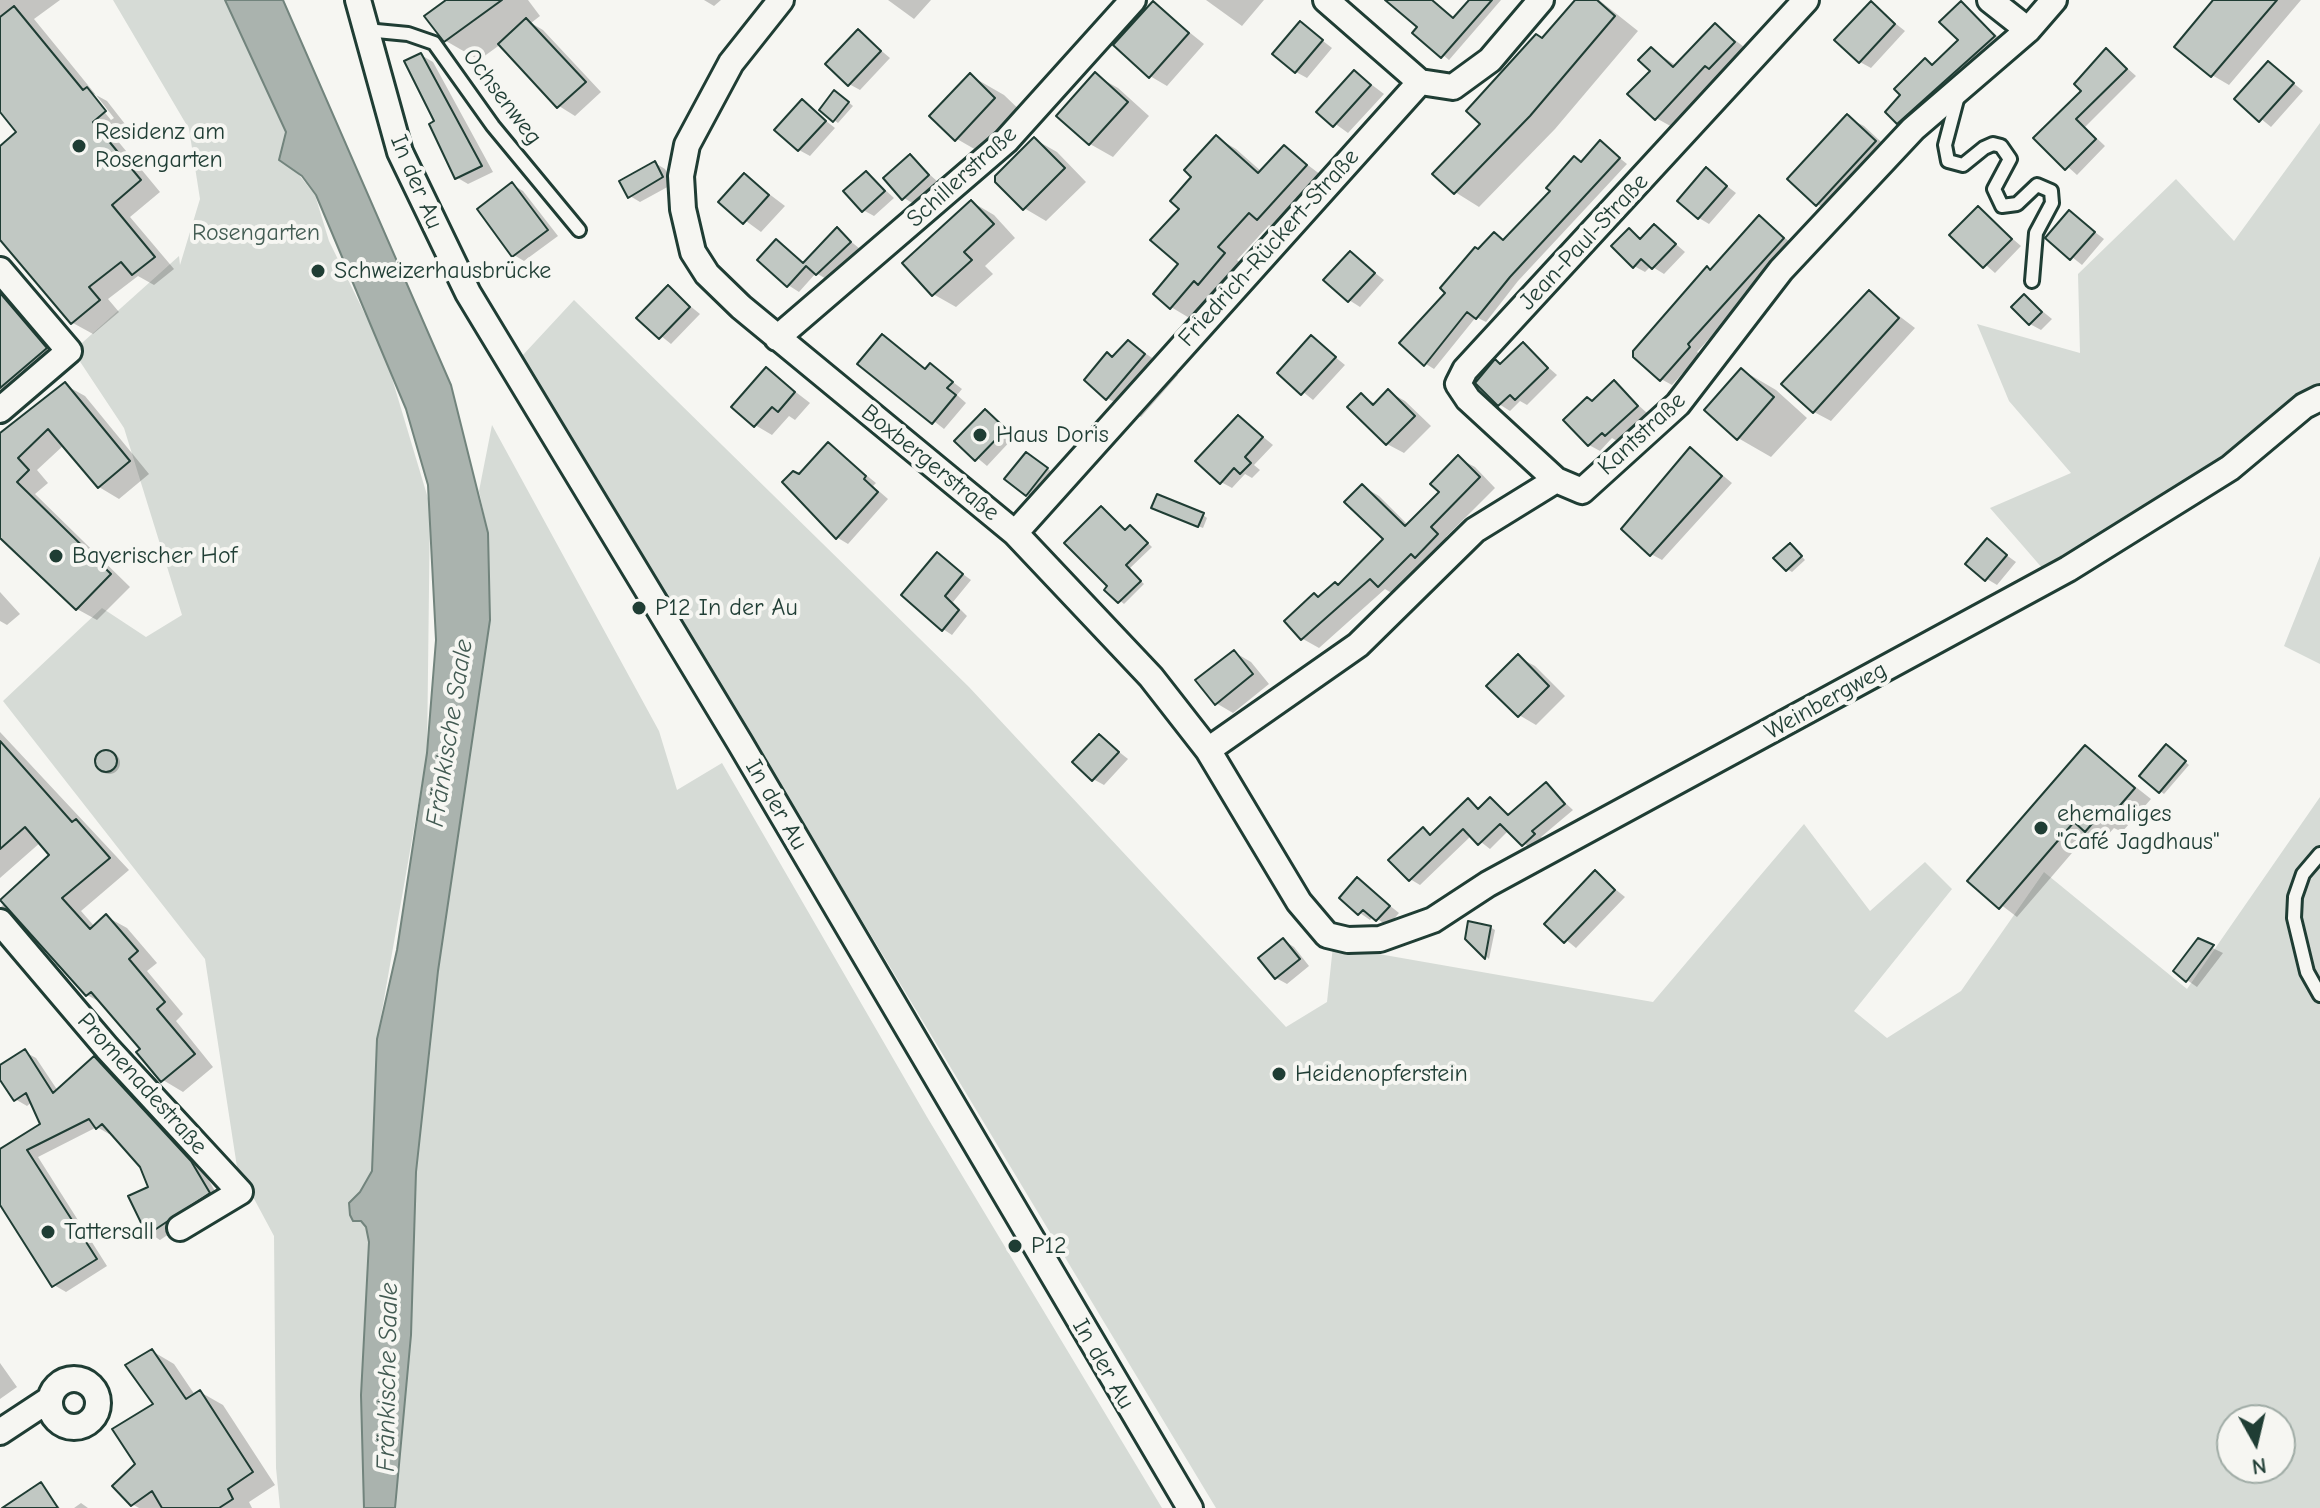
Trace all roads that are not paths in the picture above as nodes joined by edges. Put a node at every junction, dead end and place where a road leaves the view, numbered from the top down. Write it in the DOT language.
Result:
graph roads {
  1 [pos="358,0"];
  2 [pos="781,0"];
  3 [pos="1133,0"];
  4 [pos="1326,0"];
  5 [pos="1541,0"];
  6 [pos="1806,0"];
  7 [pos="1990,0"];
  8 [pos="2054,0"];
  9 [pos="366,30"];
  10 [pos="2028,30"];
  11 [pos="1420,82"];
  12 [pos="1960,89"];
  13 [pos="579,230"];
  14 [pos="0,270"];
  15 [pos="2032,281"];
  16 [pos="777,338"];
  17 [pos="2320,398"];
  18 [pos="0,410"];
  19 [pos="1556,480"];
  20 [pos="1015,533"];
  21 [pos="1208,750"];
  22 [pos="2320,854"];
  23 [pos="1313,920"];
  24 [pos="0,922"];
  25 [pos="2320,995"];
  26 [pos="180,1228"];
  27 [pos="50,1399"];
  28 [pos="0,1432"];
  29 [pos="1190,1508"];
  1 -- 9 [label="street, In der Au"];
  2 -- 16 [label="street, Boxbergerstraße"];
  3 -- 16 [label="street, Schillerstraße"];
  4 -- 11 [label="street"];
  5 -- 11 [label="street"];
  6 -- 19 [label="street, Jean-Paul-Straße"];
  7 -- 10 [label="street"];
  8 -- 10 [label="street, Kantstraße"];
  9 -- 13 [label="lane, Ochsenweg"];
  9 -- 29 [label="street, In der Au"];
  10 -- 12 [label="street, Kantstraße"];
  11 -- 20 [label="street, Friedrich-Rückert-Straße"];
  12 -- 15 [label="lane"];
  12 -- 19 [label="street, Kantstraße"];
  14 -- 18 [label="street"];
  16 -- 20 [label="street, Boxbergerstraße"];
  17 -- 23 [label="street, Weinbergweg"];
  19 -- 21 [label="street"];
  20 -- 21 [label="street, Boxbergerstraße"];
  21 -- 23 [label="street, Boxbergerstraße"];
  22 -- 25 [label="lane"];
  24 -- 26 [label="street, Promenadestraße"];
  27 -- 28 [label="street"];
}
